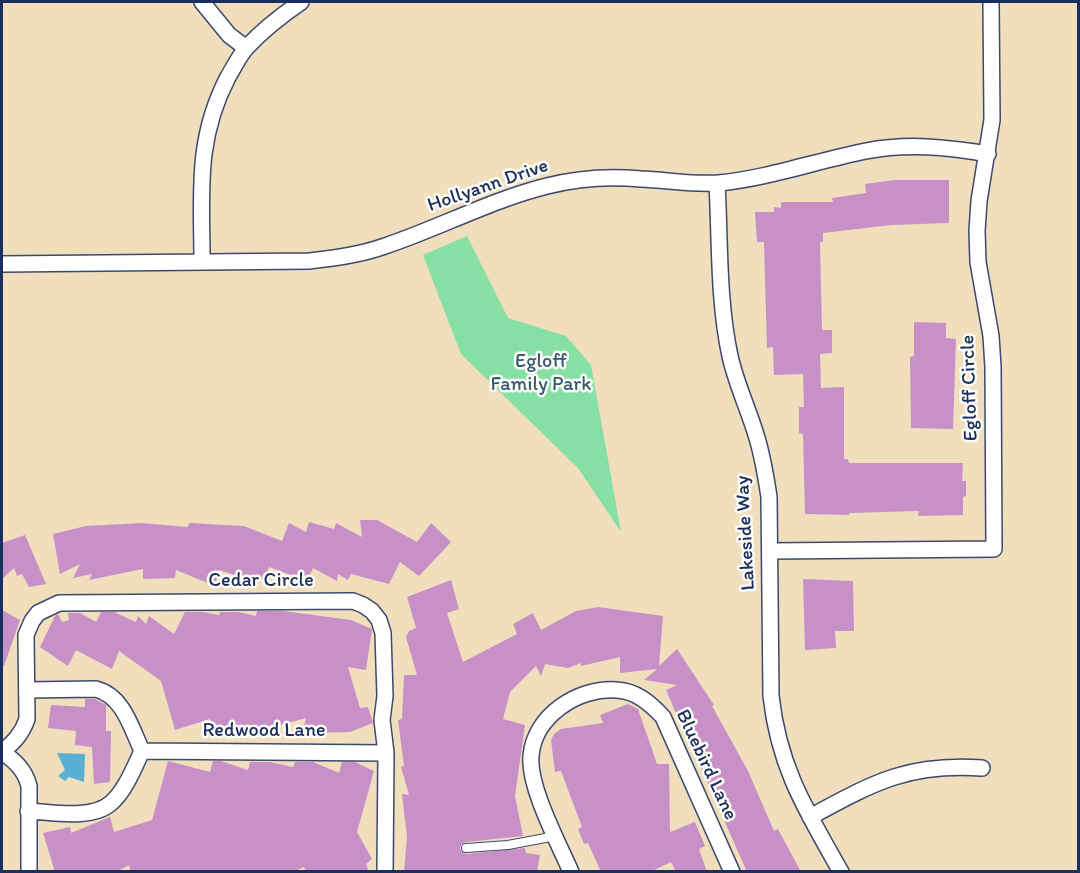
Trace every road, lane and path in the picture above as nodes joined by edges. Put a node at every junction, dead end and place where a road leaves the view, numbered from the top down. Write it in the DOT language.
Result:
graph roads {
  1 [pos="202,2"];
  2 [pos="301,2"];
  3 [pos="991,2"];
  4 [pos="246,48"];
  5 [pos="988,154"];
  6 [pos="717,183"];
  7 [pos="202,262"];
  8 [pos="2,264"];
  9 [pos="770,550"];
  10 [pos="27,690"];
  11 [pos="142,751"];
  12 [pos="2,752"];
  13 [pos="386,753"];
  14 [pos="982,768"];
  15 [pos="28,811"];
  16 [pos="810,817"];
  17 [pos="556,836"];
  18 [pos="466,848"];
  19 [pos="29,872"];
  20 [pos="385,872"];
  21 [pos="571,872"];
  22 [pos="732,872"];
  23 [pos="841,872"];
  1 -- 4 [label="street"];
  2 -- 4 [label="street"];
  3 -- 5 [label="street, Egloff Circle"];
  4 -- 7 [label="street"];
  5 -- 6 [label="street, Hollyann Drive"];
  5 -- 9 [label="street, Egloff Circle"];
  6 -- 7 [label="street, Hollyann Drive"];
  6 -- 9 [label="street, Lakeside Way"];
  7 -- 8 [label="street, Hollyann Drive"];
  9 -- 16 [label="street, Lakeside Way"];
  10 -- 11 [label="street"];
  10 -- 12 [label="street, Cedar Circle"];
  10 -- 13 [label="street, Cedar Circle"];
  11 -- 13 [label="street, Redwood Lane"];
  11 -- 15 [label="street"];
  12 -- 15 [label="street, Cedar Circle"];
  13 -- 20 [label="street, Cedar Circle"];
  14 -- 16 [label="street"];
  15 -- 19 [label="street, Cedar Circle"];
  16 -- 23 [label="street, Lakeside Way"];
  17 -- 18 [label="lane"];
  17 -- 21 [label="street, Bluebird Lane"];
  17 -- 22 [label="street, Bluebird Lane"];
}
